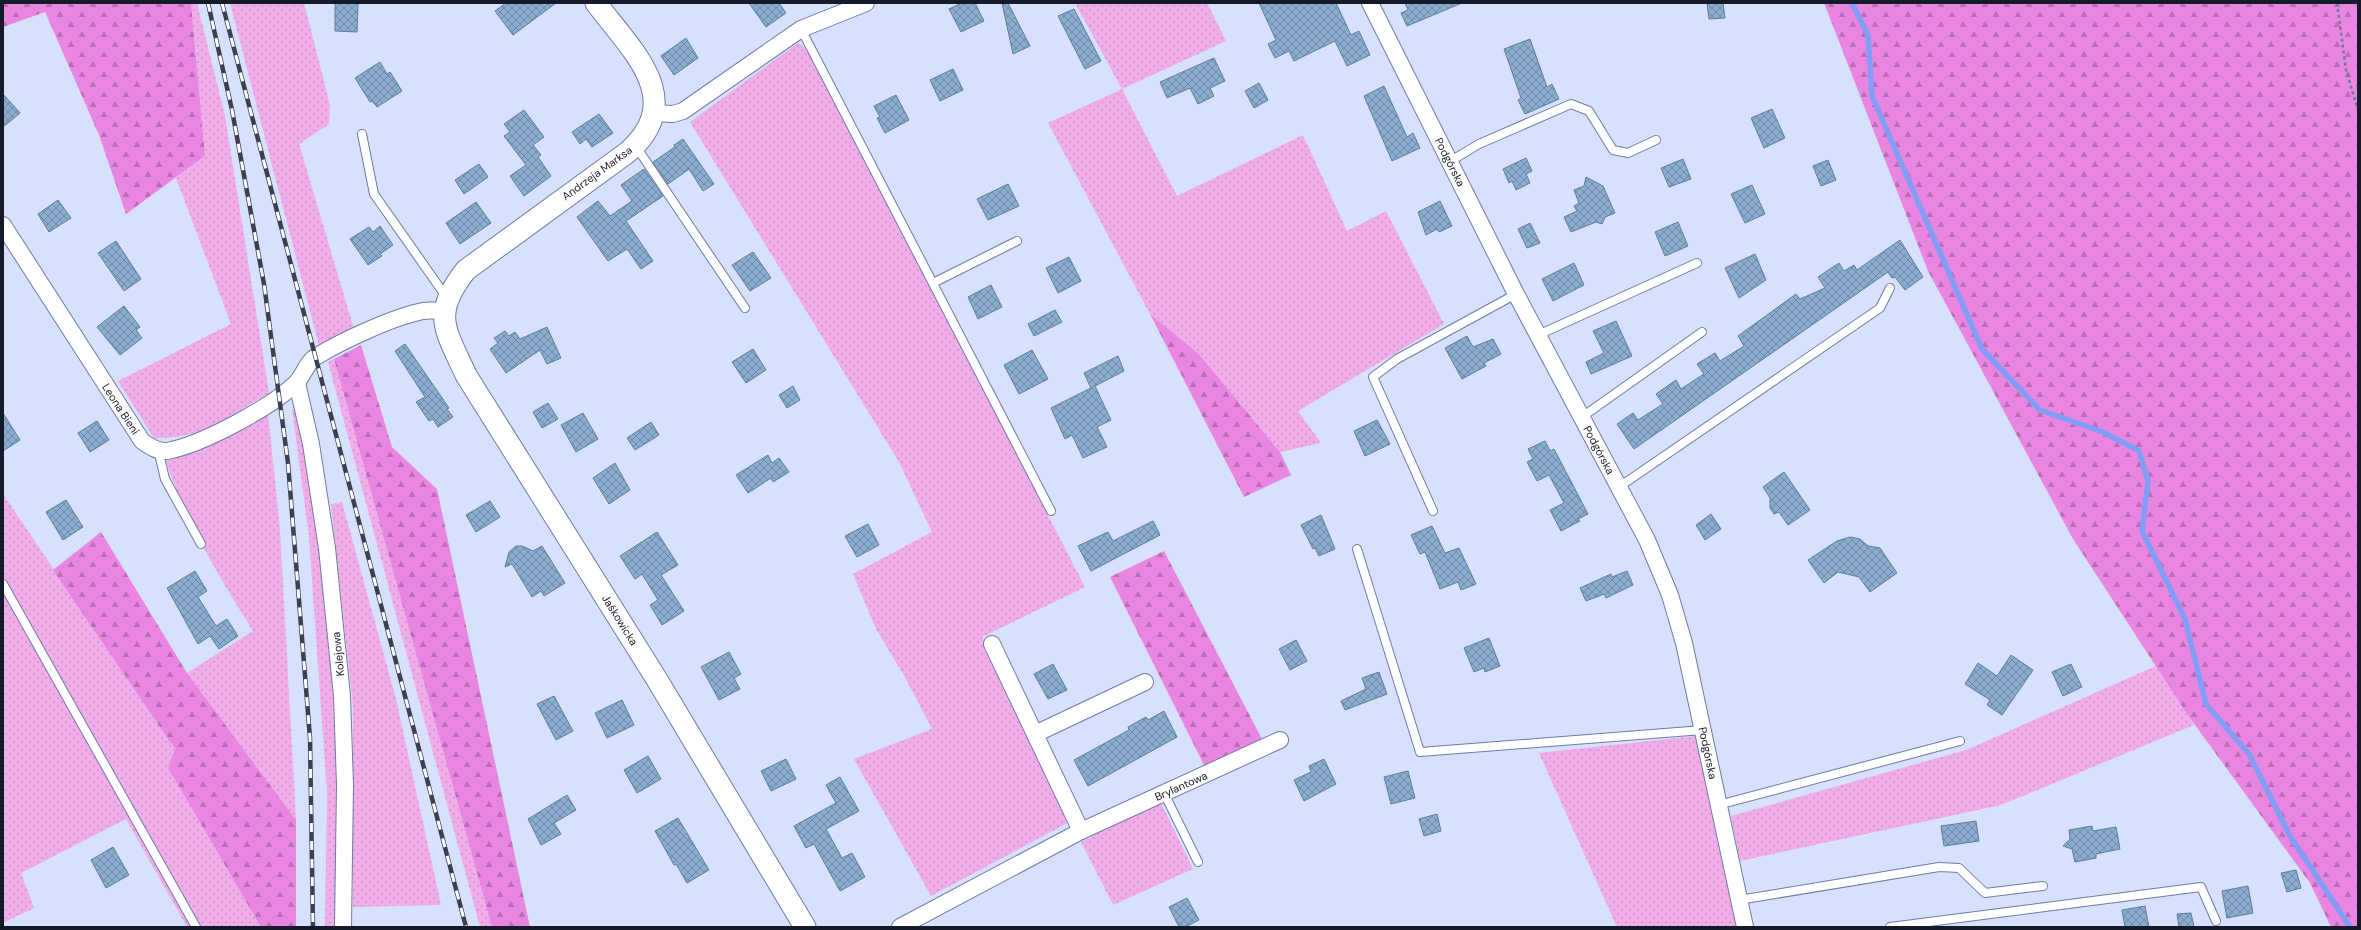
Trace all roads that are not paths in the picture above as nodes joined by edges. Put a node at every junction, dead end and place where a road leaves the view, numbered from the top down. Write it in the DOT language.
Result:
graph roads {
  1 [pos="596,3"];
  2 [pos="866,3"];
  3 [pos="1370,3"];
  4 [pos="801,29"];
  5 [pos="654,112"];
  6 [pos="362,134"];
  7 [pos="1656,140"];
  8 [pos="636,145"];
  9 [pos="1449,162"];
  10 [pos="3,225"];
  11 [pos="1017,241"];
  12 [pos="1697,263"];
  13 [pos="933,283"];
  14 [pos="1890,288"];
  15 [pos="1516,294"];
  16 [pos="446,305"];
  17 [pos="745,308"];
  18 [pos="1702,332"];
  19 [pos="1538,335"];
  20 [pos="297,383"];
  21 [pos="1582,417"];
  22 [pos="158,450"];
  23 [pos="1619,486"];
  24 [pos="1051,511"];
  25 [pos="1433,512"];
  26 [pos="201,544"];
  27 [pos="1356,549"];
  28 [pos="3,584"];
  29 [pos="992,644"];
  30 [pos="1145,682"];
  31 [pos="1703,730"];
  32 [pos="1035,734"];
  33 [pos="1280,740"];
  34 [pos="1960,741"];
  35 [pos="1164,793"];
  36 [pos="1718,805"];
  37 [pos="1081,831"];
  38 [pos="1198,862"];
  39 [pos="2043,886"];
  40 [pos="1739,900"];
  41 [pos="2216,921"];
  42 [pos="196,927"];
  43 [pos="343,927"];
  44 [pos="805,927"];
  45 [pos="900,927"];
  46 [pos="1745,927"];
  47 [pos="1890,927"];
  1 -- 5 [label="street"];
  2 -- 4 [label="street"];
  3 -- 9 [label="street, Podgórska"];
  4 -- 5 [label="street"];
  4 -- 13 [label="lane"];
  5 -- 8 [label="street, Andrzeja Marksa"];
  6 -- 16 [label="lane"];
  7 -- 9 [label="lane"];
  8 -- 16 [label="street, Andrzeja Marksa"];
  8 -- 17 [label="lane"];
  9 -- 15 [label="street, Podgórska"];
  10 -- 22 [label="street, Leona Bieni"];
  11 -- 13 [label="lane"];
  12 -- 19 [label="lane"];
  13 -- 24 [label="lane"];
  14 -- 23 [label="lane"];
  15 -- 19 [label="street, Podgórska"];
  15 -- 25 [label="lane"];
  16 -- 20 [label="street"];
  16 -- 44 [label="street, Jaśkowicka"];
  18 -- 21 [label="lane"];
  19 -- 21 [label="street, Podgórska"];
  20 -- 22 [label="street"];
  20 -- 43 [label="street, Kolejowa"];
  21 -- 23 [label="street, Podgórska"];
  22 -- 26 [label="lane"];
  23 -- 31 [label="street, Podgórska"];
  27 -- 31 [label="lane"];
  28 -- 42 [label="lane"];
  29 -- 32 [label="street"];
  30 -- 32 [label="street"];
  31 -- 36 [label="street, Podgórska"];
  32 -- 37 [label="street"];
  33 -- 35 [label="street, Brylantowa"];
  34 -- 36 [label="lane"];
  35 -- 37 [label="street, Brylantowa"];
  35 -- 38 [label="lane"];
  36 -- 40 [label="street, Podgórska"];
  37 -- 45 [label="street, Brylantowa"];
  39 -- 40 [label="lane"];
  40 -- 46 [label="street, Podgórska"];
  41 -- 47 [label="lane"];
}
